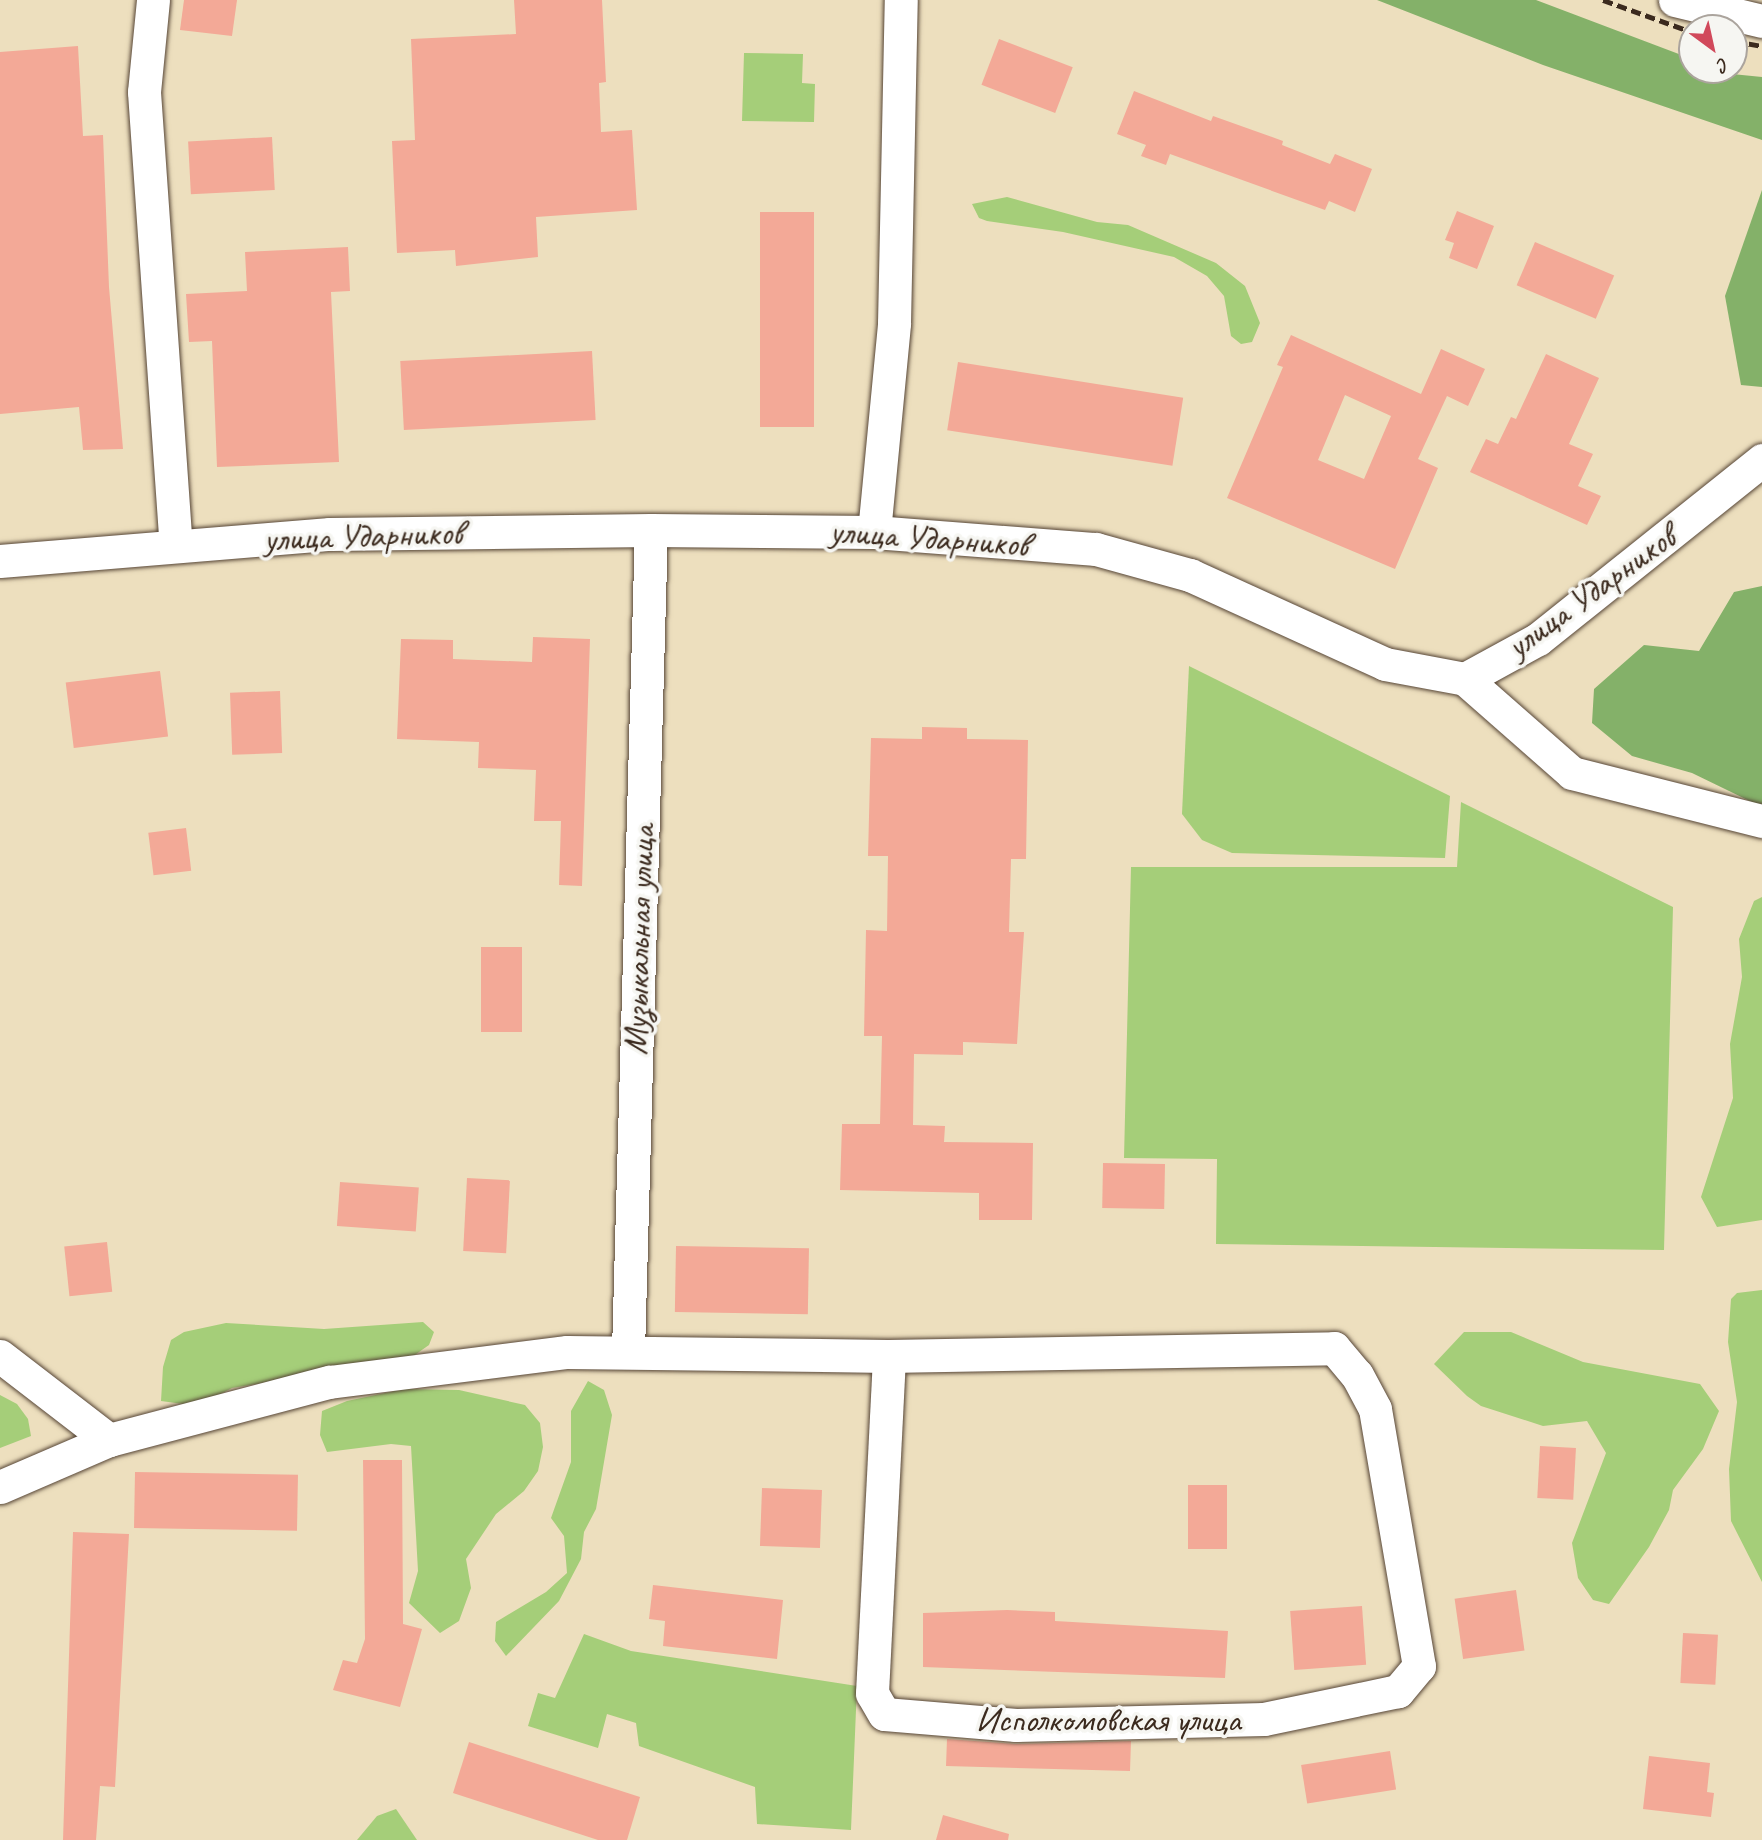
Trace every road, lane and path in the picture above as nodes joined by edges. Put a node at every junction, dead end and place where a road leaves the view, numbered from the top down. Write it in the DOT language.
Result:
graph roads {
  1 [pos="153,0"];
  2 [pos="901,0"];
  3 [pos="1675,0"];
  4 [pos="1762,21"];
  5 [pos="1762,460"];
  6 [pos="651,530"];
  7 [pos="874,532"];
  8 [pos="176,544"];
  9 [pos="0,561"];
  10 [pos="1465,680"];
  11 [pos="1762,821"];
  12 [pos="628,1351"];
  13 [pos="0,1356"];
  14 [pos="889,1356"];
  15 [pos="109,1440"];
  16 [pos="0,1487"];
  1 -- 8 [label="street"];
  2 -- 7 [label="street"];
  3 -- 4 [label="street"];
  5 -- 10 [label="street, улица Ударников"];
  6 -- 7 [label="street, улица Ударников"];
  6 -- 8 [label="street, улица Ударников"];
  6 -- 12 [label="street, Музыкальная улица"];
  7 -- 10 [label="street, улица Ударников"];
  8 -- 9 [label="street, улица Ударников"];
  10 -- 11 [label="street"];
  12 -- 14 [label="street"];
  12 -- 15 [label="street"];
  13 -- 15 [label="street"];
  14 -- 14 [label="street, Исполкомовская улица"];
  15 -- 16 [label="street"];
}
